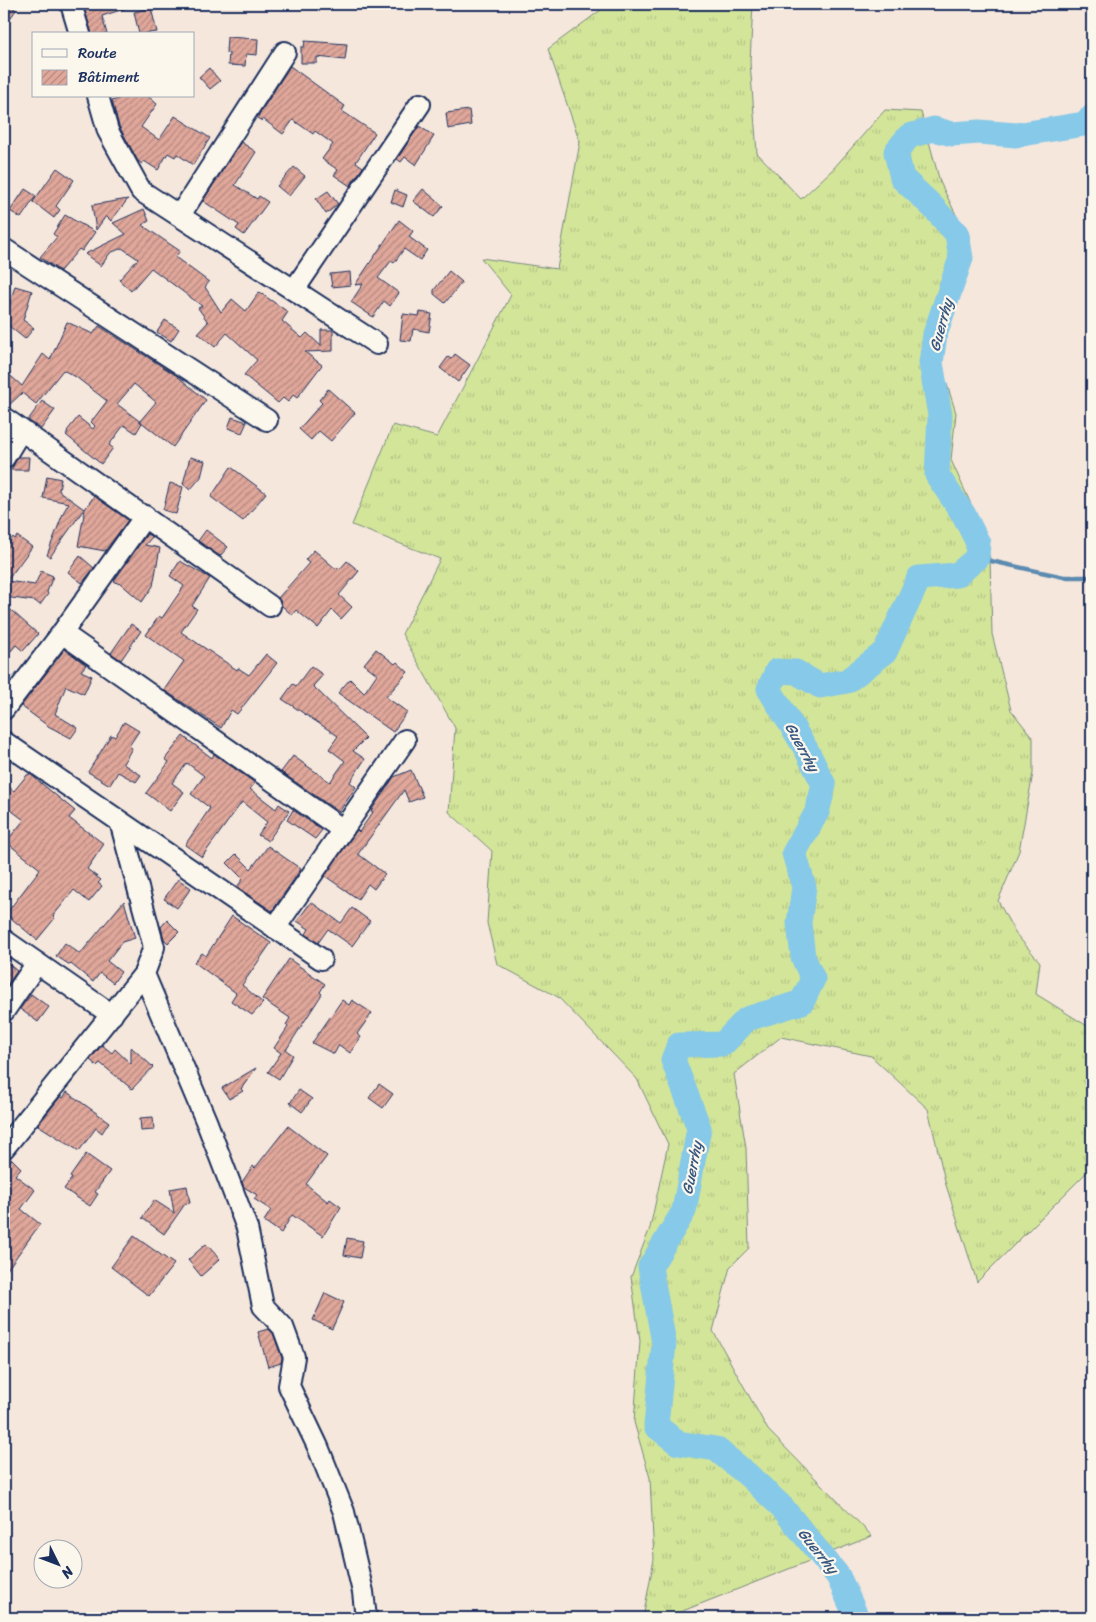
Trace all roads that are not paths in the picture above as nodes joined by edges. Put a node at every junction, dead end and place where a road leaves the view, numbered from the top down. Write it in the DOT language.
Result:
graph roads {
  1 [pos="71,4"];
  2 [pos="79,32"];
  3 [pos="285,52"];
  4 [pos="99,98"];
  5 [pos="420,104"];
  6 [pos="180,215"];
  7 [pos="4,249"];
  8 [pos="294,290"];
  9 [pos="377,344"];
  10 [pos="4,418"];
  11 [pos="267,420"];
  12 [pos="22,430"];
  13 [pos="4,458"];
  14 [pos="145,516"];
  15 [pos="270,606"];
  16 [pos="62,633"];
  17 [pos="4,709"];
  18 [pos="405,740"];
  19 [pos="7,751"];
  20 [pos="122,825"];
  21 [pos="343,830"];
  22 [pos="275,928"];
  23 [pos="4,940"];
  24 [pos="321,959"];
  25 [pos="37,963"];
  26 [pos="144,974"];
  27 [pos="4,1011"];
  28 [pos="112,1015"];
  29 [pos="4,1148"];
  30 [pos="366,1618"];
  1 -- 2 [label="street"];
  3 -- 6 [label="street"];
  4 -- 6 [label="street"];
  5 -- 8 [label="street"];
  6 -- 8 [label="street"];
  7 -- 11 [label="street"];
  8 -- 9 [label="street"];
  10 -- 12 [label="street"];
  12 -- 13 [label="street"];
  12 -- 14 [label="street"];
  14 -- 15 [label="street"];
  14 -- 16 [label="street"];
  16 -- 17 [label="street"];
  16 -- 21 [label="street"];
  18 -- 21 [label="street"];
  19 -- 20 [label="street"];
  20 -- 22 [label="street"];
  20 -- 26 [label="street"];
  21 -- 22 [label="street"];
  22 -- 24 [label="street"];
  23 -- 25 [label="street"];
  25 -- 27 [label="street"];
  25 -- 28 [label="street"];
  26 -- 28 [label="street"];
  26 -- 30 [label="street"];
  28 -- 29 [label="street"];
}
